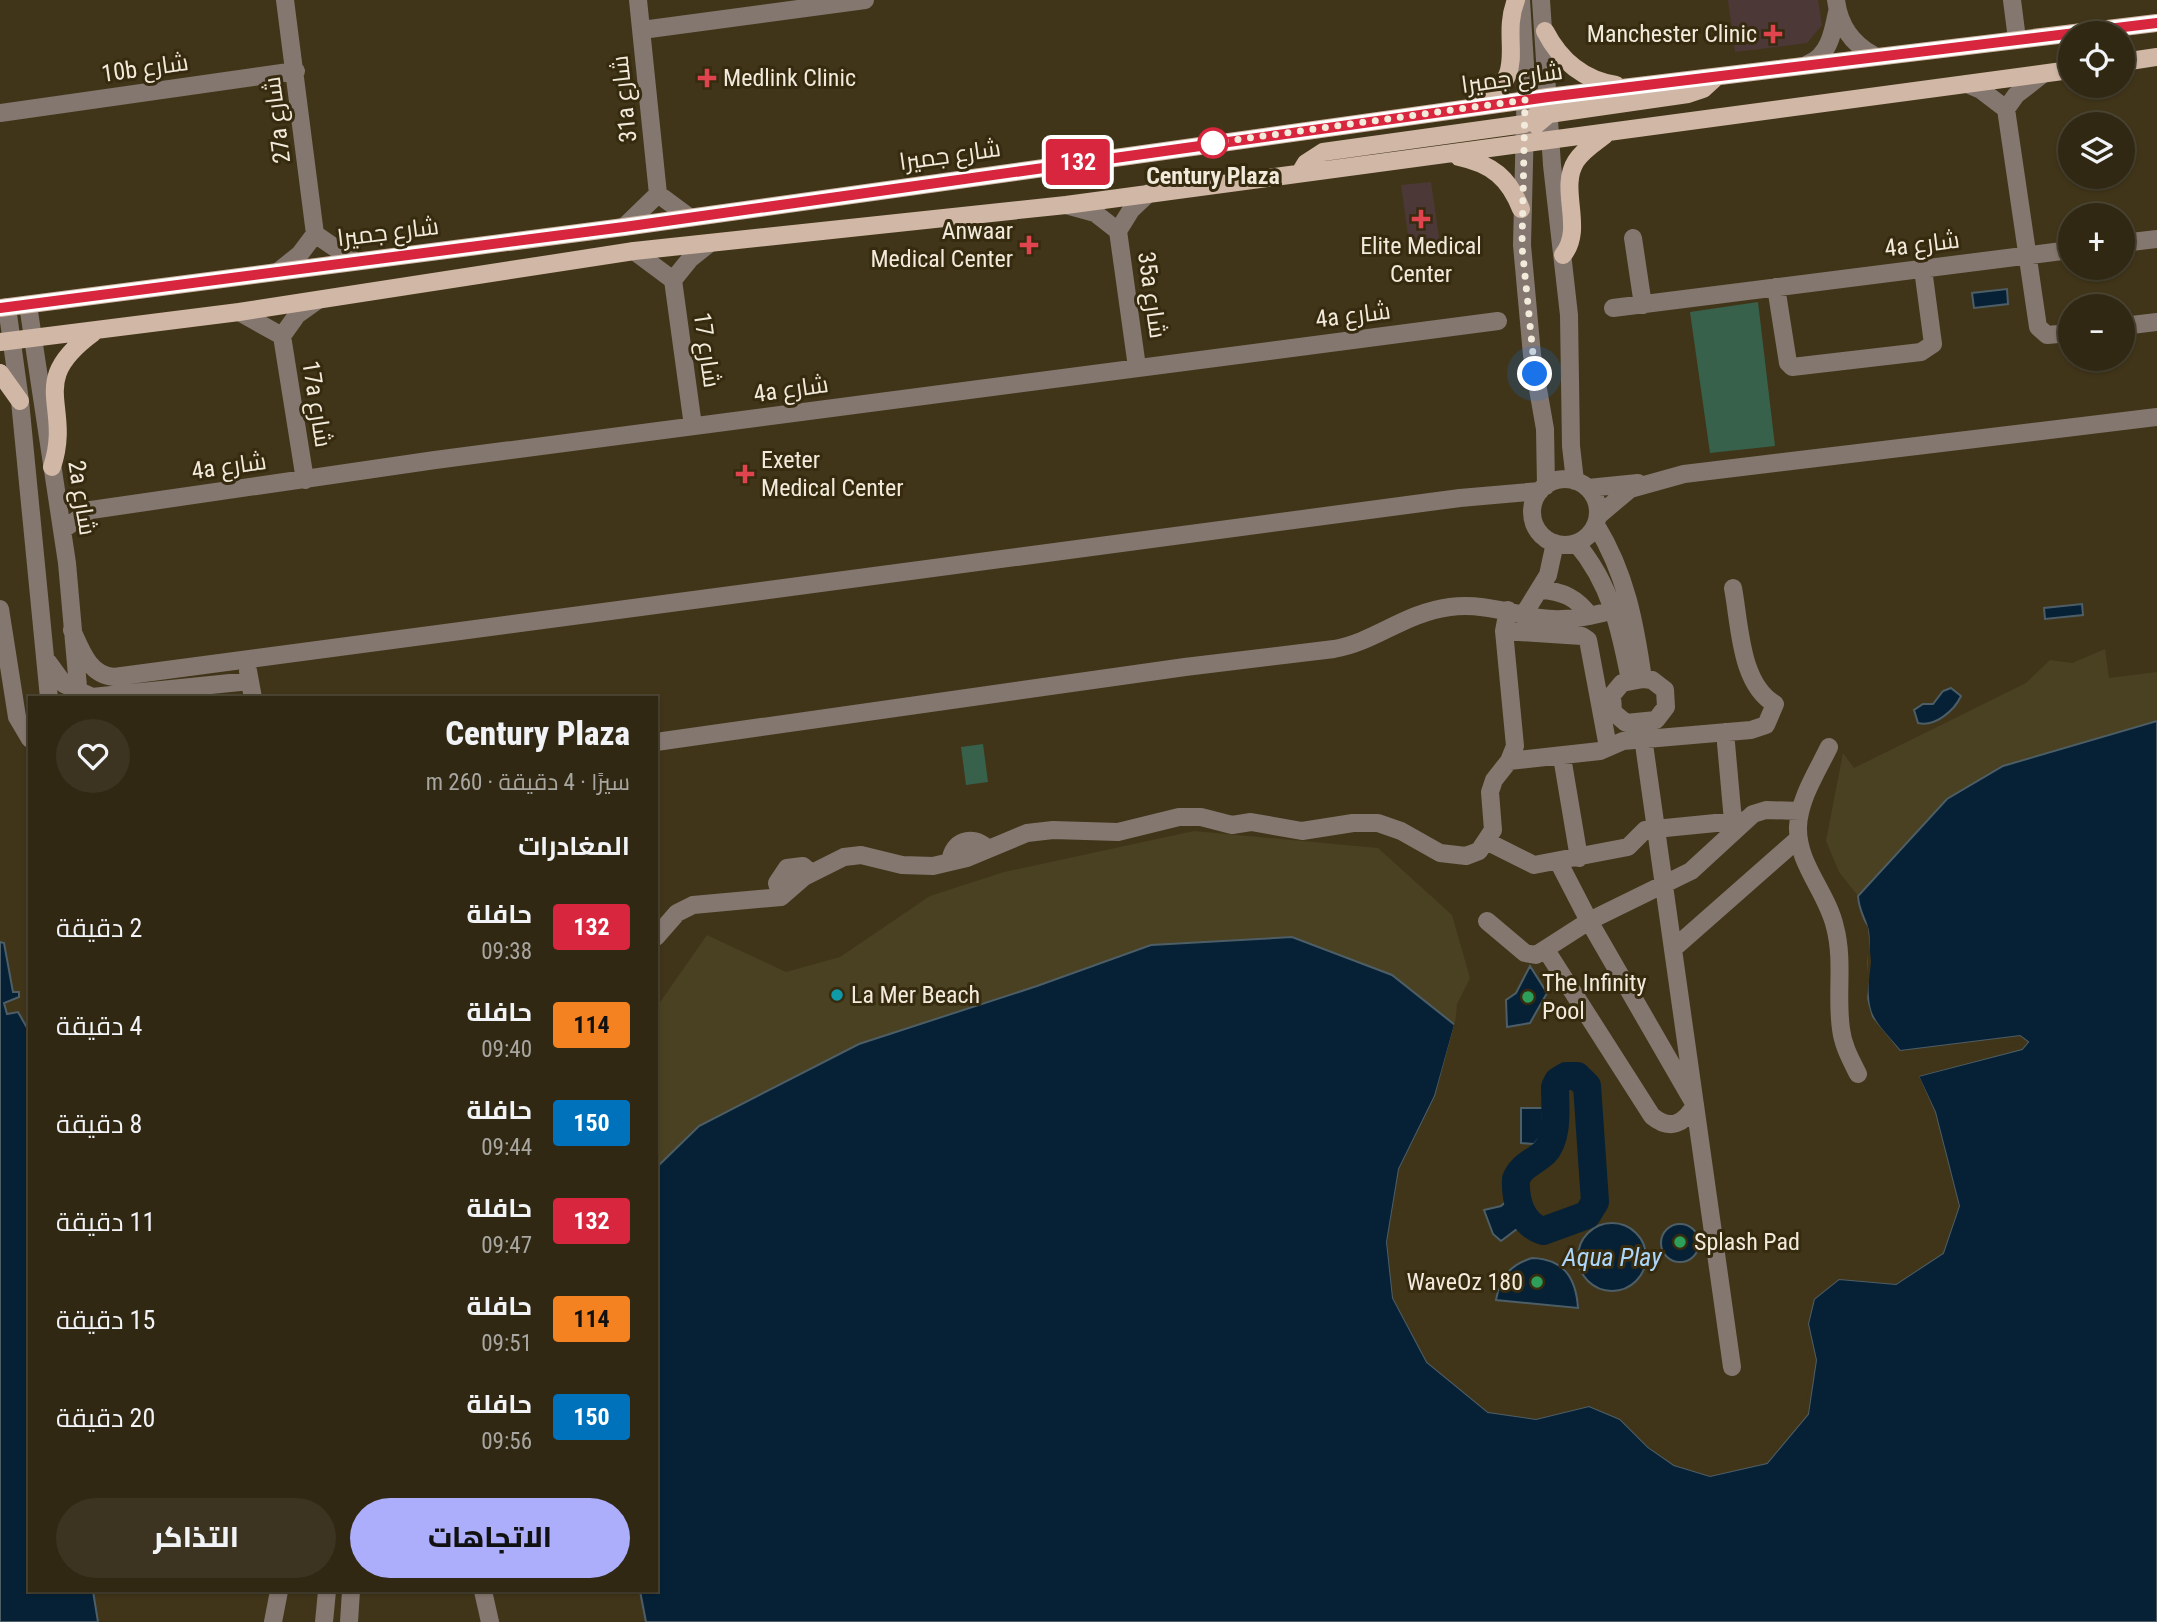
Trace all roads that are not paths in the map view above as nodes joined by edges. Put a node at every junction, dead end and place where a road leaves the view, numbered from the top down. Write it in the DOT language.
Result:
graph roads {
  1 [pos="285,0"];
  2 [pos="638,0"];
  3 [pos="865,0"];
  4 [pos="1518,0"];
  5 [pos="1541,0"];
  6 [pos="2012,0"];
  7 [pos="795,5"];
  8 [pos="1836,6"];
  9 [pos="2157,23"];
  10 [pos="642,30"];
  11 [pos="1545,31"];
  12 [pos="2017,39"];
  13 [pos="1873,55"];
  14 [pos="2157,57"];
  15 [pos="2135,60"];
  16 [pos="1808,64"];
  17 [pos="296,71"];
  18 [pos="2058,72"];
  19 [pos="2043,74"];
  20 [pos="1718,76"];
  21 [pos="1967,84"];
  22 [pos="1634,87"];
  23 [pos="1525,100"];
  24 [pos="1549,106"];
  25 [pos="1468,108"];
  26 [pos="2006,109"];
  27 [pos="0,113"];
  28 [pos="1524,124"];
  29 [pos="1607,134"];
  30 [pos="1551,141"];
  31 [pos="1524,145"];
  32 [pos="1449,155"];
  33 [pos="1300,173"];
  34 [pos="1149,193"];
  35 [pos="658,194"];
  36 [pos="1066,205"];
  37 [pos="1521,209"];
  38 [pos="689,217"];
  39 [pos="624,227"];
  40 [pos="1118,231"];
  41 [pos="315,234"];
  42 [pos="1633,238"];
  43 [pos="2157,239"];
  44 [pos="2135,242"];
  45 [pos="710,243"];
  46 [pos="634,251"];
  47 [pos="2058,251"];
  48 [pos="1563,255"];
  49 [pos="2027,255"];
  50 [pos="354,261"];
  51 [pos="1923,269"];
  52 [pos="280,270"];
  53 [pos="673,280"];
  54 [pos="1776,288"];
  55 [pos="318,300"];
  56 [pos="28,305"];
  57 [pos="1643,305"];
  58 [pos="4,308"];
  59 [pos="1613,308"];
  60 [pos="239,312"];
  61 [pos="1498,321"];
  62 [pos="2157,322"];
  63 [pos="2135,325"];
  64 [pos="95,331"];
  65 [pos="2058,334"];
  66 [pos="282,335"];
  67 [pos="33,338"];
  68 [pos="6,341"];
  69 [pos="1138,366"];
  70 [pos="0,373"];
  71 [pos="20,401"];
  72 [pos="2157,416"];
  73 [pos="694,426"];
  74 [pos="52,467"];
  75 [pos="305,480"];
  76 [pos="1642,484"];
  77 [pos="1581,485"];
  78 [pos="1543,488"];
  79 [pos="57,495"];
  80 [pos="91,510"];
  81 [pos="1597,521"];
  82 [pos="62,530"];
  83 [pos="1555,543"];
  84 [pos="1576,543"];
  85 [pos="1733,589"];
  86 [pos="1540,590"];
  87 [pos="0,609"];
  88 [pos="1615,610"];
  89 [pos="1516,612"];
  90 [pos="1590,616"];
  91 [pos="72,630"];
  92 [pos="1504,631"];
  93 [pos="44,655"];
  94 [pos="247,660"];
  95 [pos="1637,680"];
  96 [pos="252,690"];
  97 [pos="49,696"];
  98 [pos="79,696"];
  99 [pos="142,696"];
  100 [pos="1642,731"];
  101 [pos="1725,732"];
  102 [pos="28,735"];
  103 [pos="658,742"];
  104 [pos="1608,747"];
  105 [pos="1829,747"];
  106 [pos="1562,757"];
  107 [pos="1509,761"];
  108 [pos="1800,811"];
  109 [pos="1739,821"];
  110 [pos="1656,829"];
  111 [pos="1798,839"];
  112 [pos="1488,842"];
  113 [pos="1579,858"];
  114 [pos="1558,861"];
  115 [pos="1664,884"];
  116 [pos="1487,921"];
  117 [pos="1589,921"];
  118 [pos="658,935"];
  119 [pos="1673,949"];
  120 [pos="1546,950"];
  121 [pos="1858,1074"];
  122 [pos="1695,1105"];
  123 [pos="1732,1367"];
  124 [pos="279,1592"];
  125 [pos="327,1592"];
  126 [pos="351,1592"];
  127 [pos="483,1592"];
  128 [pos="273,1622"];
  129 [pos="324,1622"];
  130 [pos="349,1622"];
  131 [pos="490,1622"];
  1 -- 17 [label="street, 27a شارع"];
  2 -- 10 [label="street, 31a شارع"];
  3 -- 7 [label="street"];
  4 -- 23 [label="street"];
  4 -- 25 [label="main road"];
  5 -- 11 [label="street"];
  6 -- 12 [label="street"];
  7 -- 10 [label="street"];
  8 -- 13 [label="street"];
  8 -- 16 [label="street"];
  9 -- 12 [label="main road, شارع جميرا"];
  10 -- 35 [label="street, 31a شارع"];
  11 -- 22 [label="main road"];
  11 -- 24 [label="street"];
  12 -- 13 [label="main road, شارع جميرا"];
  13 -- 16 [label="main road, شارع جميرا"];
  14 -- 15 [label="main road"];
  16 -- 20 [label="main road, شارع جميرا"];
  17 -- 27 [label="street, 10b شارع"];
  17 -- 41 [label="street, 27a شارع"];
  18 -- 19 [label="main road"];
  19 -- 21 [label="main road"];
  19 -- 26 [label="street"];
  20 -- 22 [label="main road, شارع جميرا"];
  20 -- 24 [label="main road"];
  21 -- 26 [label="street"];
  21 -- 29 [label="main road"];
  22 -- 24 [label="main road, شارع جميرا"];
  23 -- 24 [label="main road, شارع جميرا"];
  23 -- 25 [label="main road, شارع جميرا"];
  23 -- 28 [label="street"];
  24 -- 28 [label="main road"];
  24 -- 30 [label="street"];
  24 -- 31 [label="main road"];
  25 -- 38 [label="main road, شارع جميرا"];
  26 -- 49 [label="street"];
  28 -- 31 [label="street"];
  28 -- 33 [label="main road"];
  29 -- 30 [label="main road"];
  29 -- 48 [label="main road"];
  30 -- 31 [label="main road"];
  30 -- 48 [label="street"];
  31 -- 32 [label="main road"];
  31 -- 37 [label="street"];
  32 -- 33 [label="main road"];
  32 -- 37 [label="main road"];
  33 -- 34 [label="main road"];
  34 -- 36 [label="main road"];
  34 -- 40 [label="street"];
  35 -- 38 [label="street"];
  35 -- 39 [label="street"];
  36 -- 40 [label="street"];
  36 -- 45 [label="main road"];
  37 -- 78 [label="street"];
  38 -- 39 [label="main road, شارع جميرا"];
  39 -- 50 [label="main road, شارع جميرا"];
  40 -- 69 [label="street, 35a شارع"];
  41 -- 50 [label="street"];
  41 -- 52 [label="street"];
  42 -- 57 [label="street"];
  43 -- 44 [label="street"];
  45 -- 46 [label="main road"];
  45 -- 53 [label="street"];
  46 -- 53 [label="street"];
  46 -- 55 [label="main road"];
  47 -- 49 [label="street, 4a شارع"];
  48 -- 77 [label="street"];
  49 -- 51 [label="street, 4a شارع"];
  49 -- 65 [label="street"];
  50 -- 52 [label="main road, شارع جميرا"];
  51 -- 54 [label="street, 4a شارع"];
  51 -- 54 [label="street"];
  52 -- 56 [label="main road, شارع جميرا"];
  53 -- 73 [label="street, شارع 17"];
  54 -- 57 [label="street, 4a شارع"];
  55 -- 60 [label="main road"];
  55 -- 66 [label="street, 17a شارع"];
  56 -- 58 [label="main road, شارع جميرا"];
  56 -- 67 [label="street, 2a شارع"];
  57 -- 59 [label="street, 4a شارع"];
  58 -- 68 [label="street, 2a شارع"];
  60 -- 64 [label="main road"];
  60 -- 66 [label="street, 17a شارع"];
  61 -- 69 [label="street, 4a شارع"];
  62 -- 63 [label="street"];
  64 -- 67 [label="main road"];
  64 -- 74 [label="main road"];
  66 -- 75 [label="street, 17a شارع"];
  67 -- 68 [label="main road"];
  67 -- 74 [label="street, 2a شارع"];
  68 -- 71 [label="street, 2a شارع"];
  69 -- 73 [label="street, 4a شارع"];
  70 -- 71 [label="main road"];
  71 -- 93 [label="street, 2a شارع"];
  72 -- 76 [label="street"];
  73 -- 75 [label="street, 4a شارع"];
  74 -- 79 [label="street, 2a شارع"];
  75 -- 80 [label="street, 4a شارع"];
  76 -- 77 [label="street"];
  76 -- 81 [label="street"];
  77 -- 78 [label="street"];
  77 -- 81 [label="street"];
  78 -- 83 [label="street"];
  78 -- 94 [label="street"];
  79 -- 80 [label="street"];
  79 -- 82 [label="street, 2a شارع"];
  80 -- 82 [label="street, 4a شارع"];
  81 -- 84 [label="street"];
  81 -- 95 [label="street"];
  82 -- 91 [label="street, 2a شارع"];
  83 -- 84 [label="street"];
  83 -- 86 [label="street"];
  84 -- 88 [label="street"];
  85 -- 101 [label="street"];
  86 -- 89 [label="street"];
  86 -- 90 [label="street"];
  87 -- 102 [label="street"];
  88 -- 90 [label="street"];
  88 -- 95 [label="street"];
  89 -- 90 [label="street"];
  89 -- 92 [label="street"];
  89 -- 103 [label="street"];
  91 -- 94 [label="street"];
  91 -- 98 [label="street, 2a شارع"];
  92 -- 104 [label="street"];
  92 -- 107 [label="street"];
  93 -- 97 [label="street, 2a شارع"];
  93 -- 98 [label="street"];
  94 -- 96 [label="street"];
  95 -- 100 [label="street"];
  95 -- 100 [label="street"];
  96 -- 99 [label="street"];
  100 -- 101 [label="street"];
  100 -- 104 [label="street"];
  100 -- 110 [label="street"];
  101 -- 109 [label="street"];
  104 -- 106 [label="street"];
  105 -- 108 [label="street"];
  106 -- 107 [label="street"];
  106 -- 113 [label="street"];
  107 -- 112 [label="street"];
  108 -- 109 [label="street"];
  108 -- 111 [label="street"];
  109 -- 110 [label="street"];
  109 -- 115 [label="street"];
  110 -- 113 [label="street"];
  110 -- 115 [label="street"];
  111 -- 119 [label="street"];
  111 -- 121 [label="street"];
  112 -- 114 [label="street"];
  112 -- 118 [label="street"];
  113 -- 114 [label="street"];
  114 -- 117 [label="street"];
  115 -- 117 [label="street"];
  115 -- 119 [label="street"];
  116 -- 120 [label="street"];
  117 -- 120 [label="street"];
  117 -- 122 [label="street"];
  119 -- 122 [label="street"];
  120 -- 122 [label="street"];
  122 -- 123 [label="street"];
  124 -- 128 [label="street"];
  125 -- 129 [label="street"];
  126 -- 130 [label="street"];
  127 -- 131 [label="street"];
}
